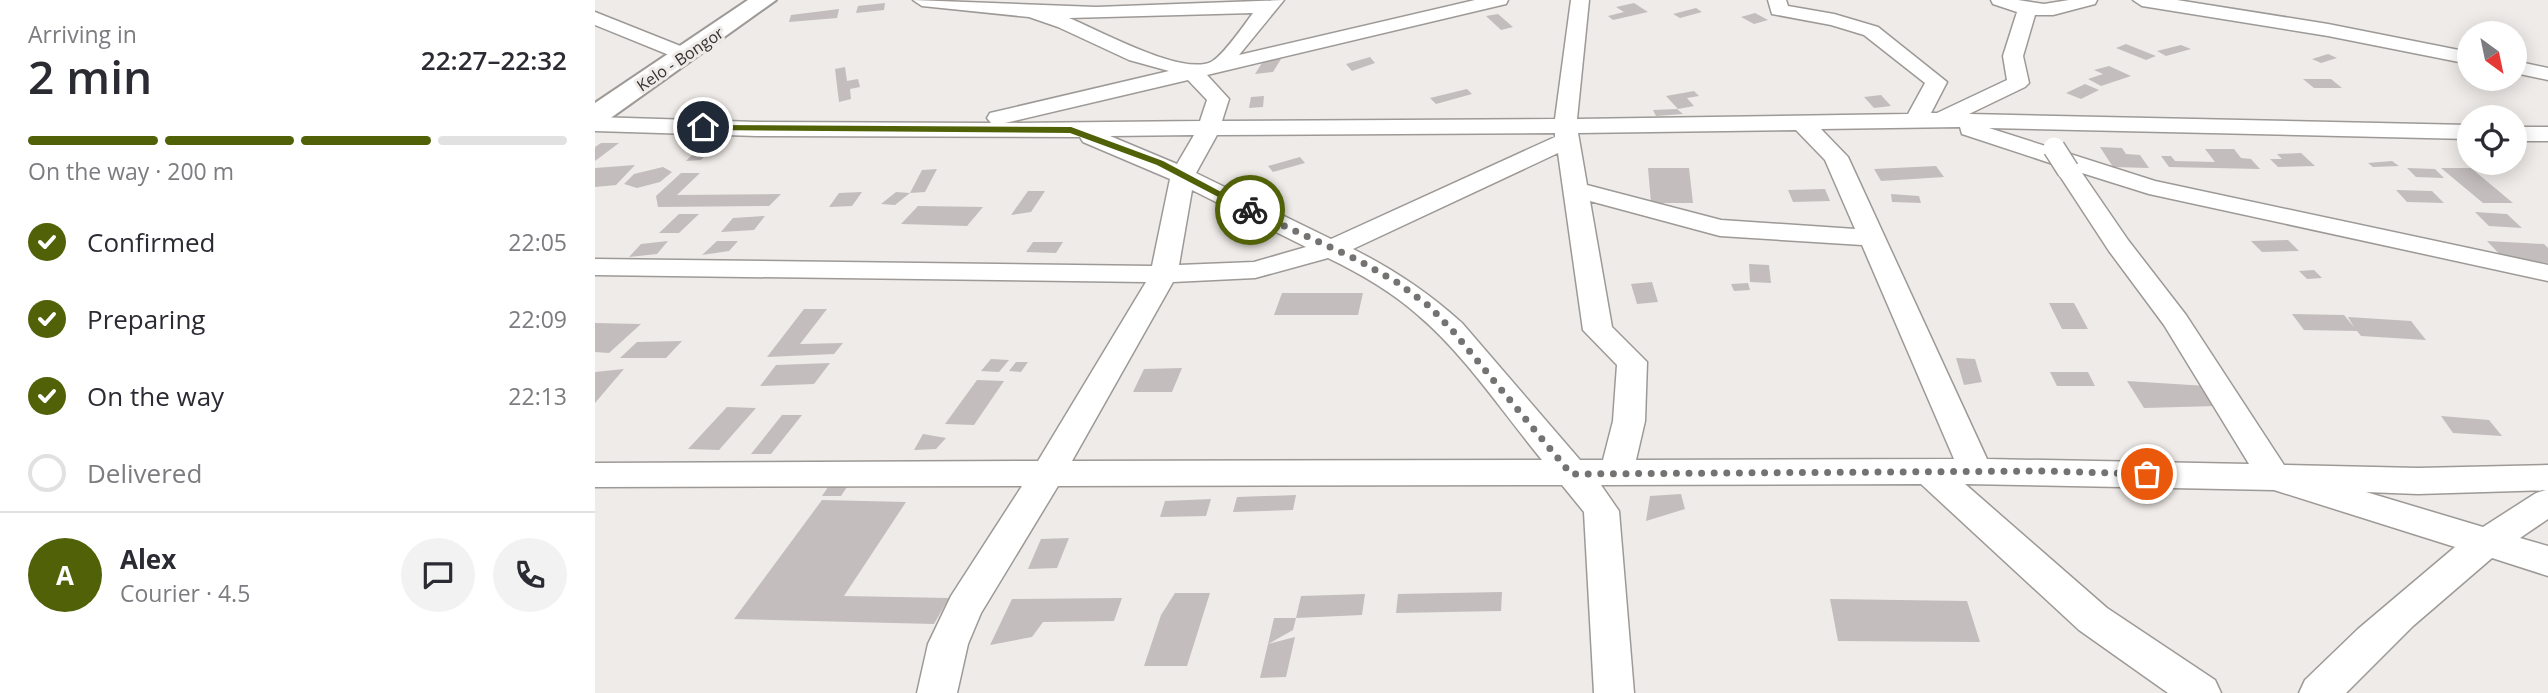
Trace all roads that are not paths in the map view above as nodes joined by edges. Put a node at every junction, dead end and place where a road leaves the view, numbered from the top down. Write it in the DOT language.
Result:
graph roads {
  1 [pos="764,0"];
  2 [pos="922,0"];
  3 [pos="1410,0"];
  4 [pos="1499,0"];
  5 [pos="1580,0"];
  6 [pos="1777,0"];
  7 [pos="2000,0"];
  8 [pos="2088,0"];
  9 [pos="2142,0"];
  10 [pos="1273,3"];
  11 [pos="2177,3"];
  12 [pos="1025,9"];
  13 [pos="2027,10"];
  14 [pos="595,18"];
  15 [pos="618,28"];
  16 [pos="1343,35"];
  17 [pos="595,36"];
  18 [pos="686,55"];
  19 [pos="2457,56"];
  20 [pos="1220,65"];
  21 [pos="2527,70"];
  22 [pos="1191,71"];
  23 [pos="2548,74"];
  24 [pos="595,116"];
  25 [pos="1928,120"];
  26 [pos="2037,122"];
  27 [pos="1802,123"];
  28 [pos="595,124"];
  29 [pos="957,128"];
  30 [pos="1209,128"];
  31 [pos="1071,130"];
  32 [pos="2457,132"];
  33 [pos="1566,133"];
  34 [pos="2527,134"];
  35 [pos="2548,134"];
  36 [pos="1183,174"];
  37 [pos="1575,189"];
  38 [pos="1872,238"];
  39 [pos="1334,248"];
  40 [pos="595,267"];
  41 [pos="2548,273"];
  42 [pos="1164,274"];
  43 [pos="1929,471"];
  44 [pos="1976,471"];
  45 [pos="1616,473"];
  46 [pos="1048,474"];
  47 [pos="1571,474"];
  48 [pos="595,475"];
  49 [pos="2274,477"];
  50 [pos="2548,477"];
  51 [pos="2548,502"];
  52 [pos="2489,542"];
  53 [pos="2548,561"];
  54 [pos="937,693"];
  55 [pos="1614,693"];
  56 [pos="2201,693"];
  57 [pos="2319,693"];
  1 -- 18 [label="highway, Kelo - Bongor"];
  2 -- 12 [label="street"];
  3 -- 16 [label="street"];
  4 -- 16 [label="street"];
  5 -- 33 [label="street"];
  6 -- 25 [label="street"];
  7 -- 13 [label="street"];
  8 -- 13 [label="street"];
  9 -- 11 [label="street"];
  10 -- 12 [label="street"];
  10 -- 20 [label="street"];
  11 -- 19 [label="street"];
  12 -- 22 [label="street"];
  13 -- 25 [label="street"];
  14 -- 15 [label="street"];
  15 -- 17 [label="street"];
  15 -- 18 [label="street"];
  16 -- 20 [label="street"];
  18 -- 24 [label="highway, Kelo - Bongor"];
  20 -- 22 [label="street"];
  21 -- 23 [label="street"];
  22 -- 29 [label="street"];
  22 -- 30 [label="street"];
  25 -- 26 [label="street"];
  25 -- 27 [label="street"];
  25 -- 41 [label="street"];
  26 -- 32 [label="street"];
  26 -- 49 [label="street"];
  27 -- 33 [label="street"];
  27 -- 38 [label="street"];
  28 -- 29 [label="street"];
  29 -- 31 [label="street"];
  30 -- 31 [label="street"];
  30 -- 33 [label="street"];
  30 -- 36 [label="street"];
  31 -- 36 [label="street"];
  33 -- 37 [label="street"];
  33 -- 39 [label="street"];
  34 -- 35 [label="street"];
  36 -- 39 [label="street"];
  36 -- 42 [label="street"];
  37 -- 38 [label="street"];
  37 -- 45 [label="street"];
  38 -- 44 [label="street"];
  39 -- 42 [label="street"];
  39 -- 47 [label="street"];
  40 -- 42 [label="street"];
  42 -- 46 [label="street"];
  43 -- 44 [label="street"];
  43 -- 45 [label="street"];
  43 -- 56 [label="street"];
  44 -- 49 [label="street"];
  45 -- 47 [label="street"];
  46 -- 47 [label="street"];
  46 -- 48 [label="street"];
  46 -- 54 [label="street"];
  47 -- 55 [label="street"];
  49 -- 50 [label="street"];
  49 -- 52 [label="street"];
  51 -- 52 [label="street"];
  52 -- 53 [label="street"];
  52 -- 57 [label="street"];
}
